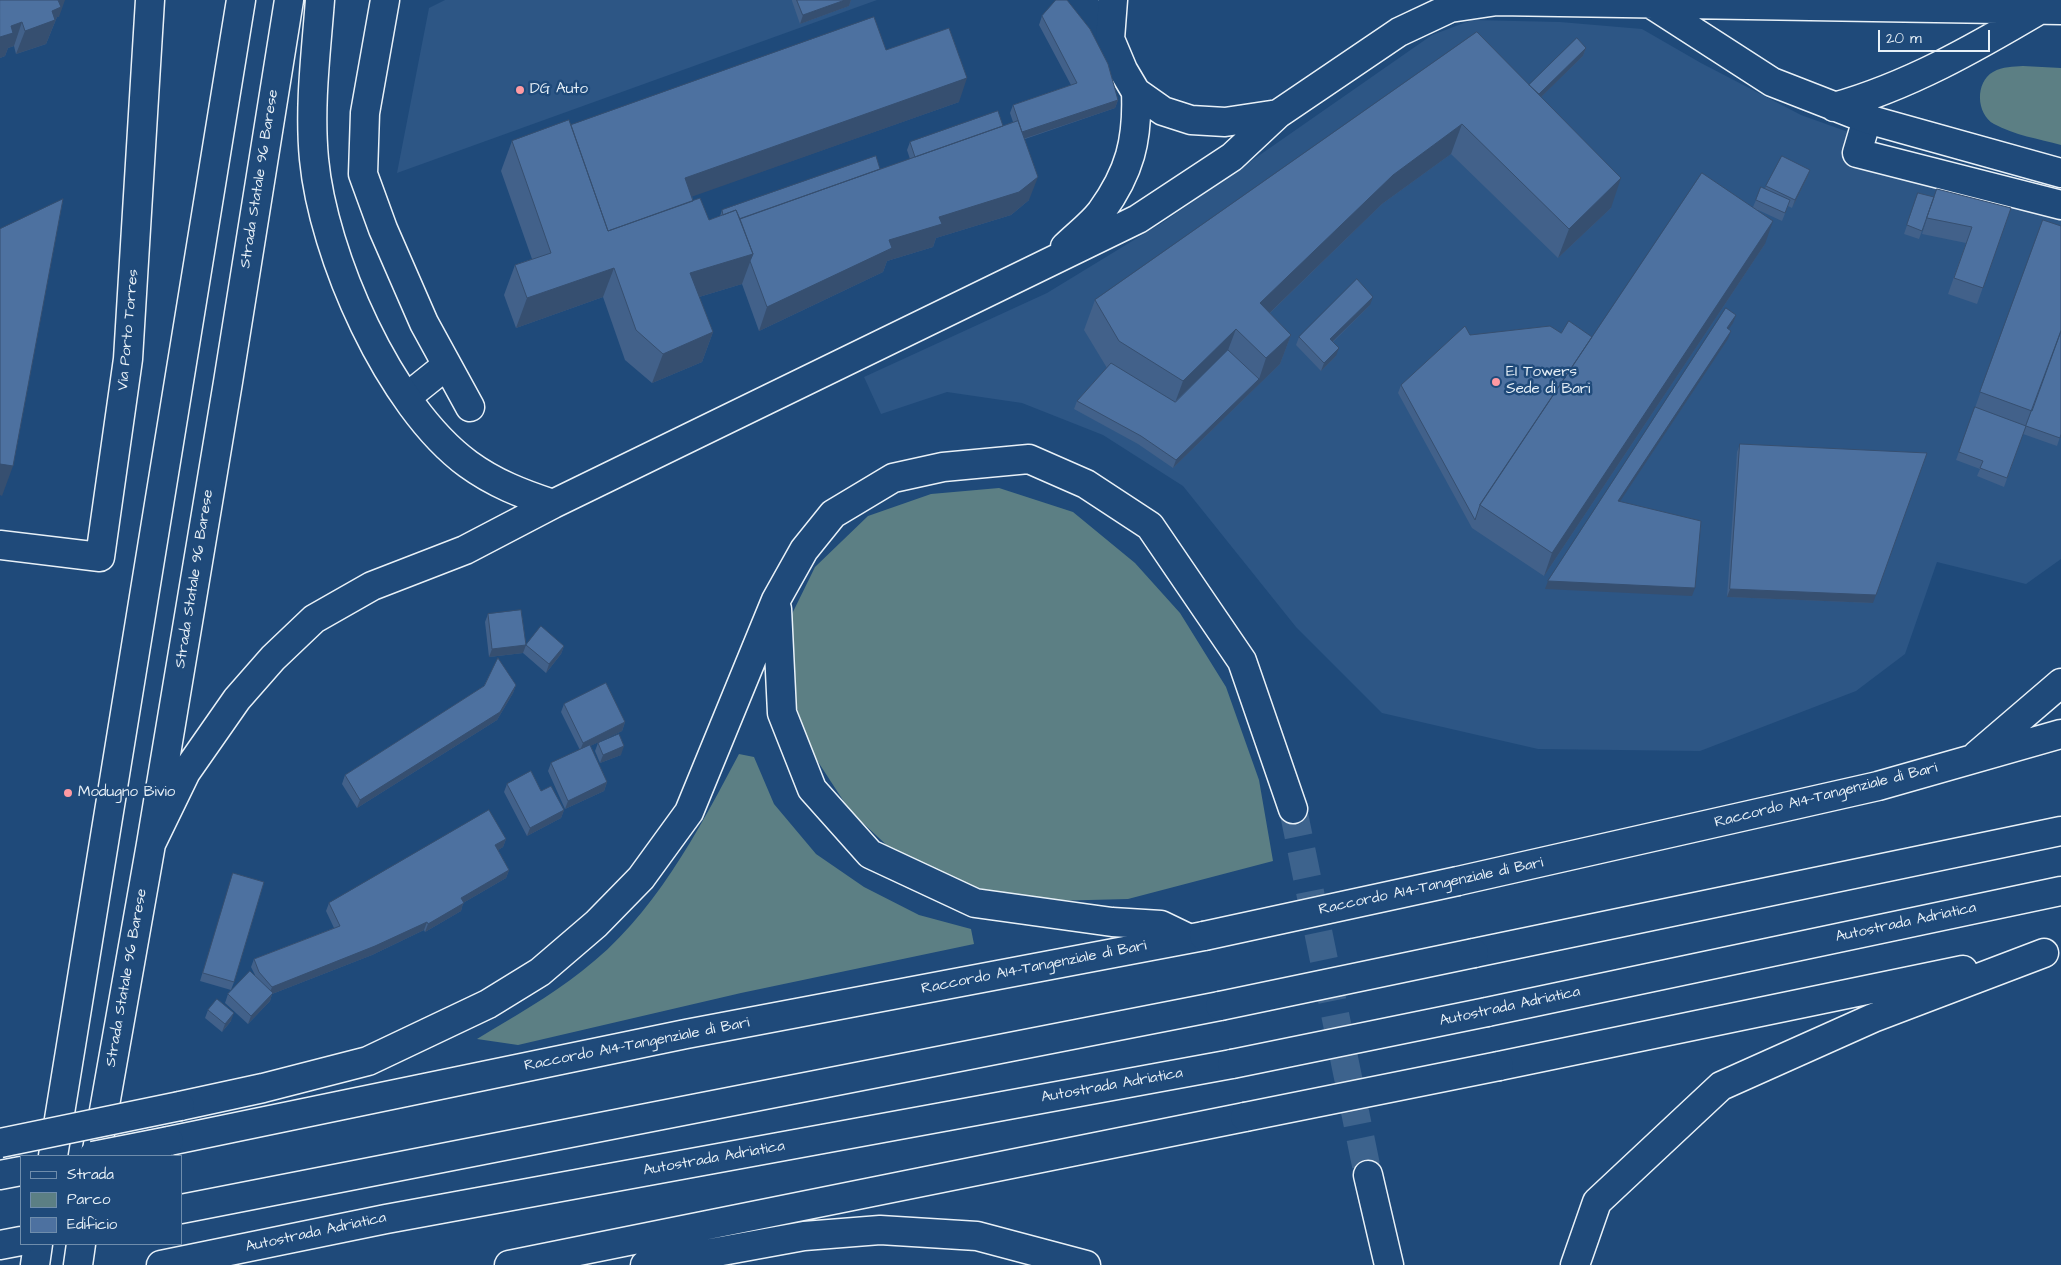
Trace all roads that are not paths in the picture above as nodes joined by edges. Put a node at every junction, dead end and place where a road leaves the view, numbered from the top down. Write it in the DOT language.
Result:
graph roads {
  1 [pos="150,0"];
  2 [pos="231,0"];
  3 [pos="241,0"];
  4 [pos="288,0"];
  5 [pos="320,0"];
  6 [pos="385,0"];
  7 [pos="1076,0"];
  8 [pos="1113,0"];
  9 [pos="1648,2"];
  10 [pos="2051,10"];
  11 [pos="1110,39"];
  12 [pos="232,51"];
  13 [pos="1136,92"];
  14 [pos="1834,106"];
  15 [pos="1278,114"];
  16 [pos="1867,120"];
  17 [pos="2061,173"];
  18 [pos="2061,204"];
  19 [pos="1046,265"];
  20 [pos="447,366"];
  21 [pos="407,397"];
  22 [pos="470,407"];
  23 [pos="553,504"];
  24 [pos="0,545"];
  25 [pos="776,600"];
  26 [pos="2061,683"];
  27 [pos="2061,734"];
  28 [pos="1971,760"];
  29 [pos="1293,809"];
  30 [pos="2061,831"];
  31 [pos="151,844"];
  32 [pos="2061,891"];
  33 [pos="1196,937"];
  34 [pos="2055,953"];
  35 [pos="0,1143"];
  36 [pos="54,1155"];
  37 [pos="94,1155"];
  38 [pos="99,1155"];
  39 [pos="20,1171"];
  40 [pos="0,1175"];
  41 [pos="1368,1175"];
  42 [pos="182,1209"];
  43 [pos="20,1241"];
  44 [pos="0,1245"];
  45 [pos="38,1245"];
  46 [pos="81,1245"];
  47 [pos="35,1265"];
  48 [pos="78,1265"];
  49 [pos="163,1265"];
  50 [pos="509,1265"];
  51 [pos="645,1265"];
  52 [pos="1086,1265"];
  53 [pos="1389,1265"];
  54 [pos="1575,1265"];
  1 -- 24 [label="main road, Via Porto Torres"];
  2 -- 12 [label="main road"];
  3 -- 12 [label="main road"];
  4 -- 31 [label="main road, Strada Statale 96 Barese"];
  5 -- 21 [label="main road"];
  6 -- 20 [label="main road"];
  7 -- 11 [label="main road"];
  8 -- 11 [label="main road"];
  9 -- 10 [label="main road"];
  9 -- 14 [label="main road"];
  9 -- 15 [label="main road"];
  10 -- 14 [label="main road"];
  11 -- 13 [label="main road"];
  12 -- 36 [label="main road"];
  13 -- 15 [label="main road"];
  13 -- 19 [label="main road"];
  14 -- 16 [label="main road"];
  15 -- 19 [label="main road"];
  16 -- 17 [label="main road"];
  16 -- 18 [label="main road"];
  19 -- 23 [label="main road"];
  20 -- 21 [label="main road"];
  20 -- 22 [label="main road"];
  21 -- 23 [label="main road"];
  23 -- 31 [label="main road"];
  25 -- 29 [label="main road"];
  25 -- 33 [label="main road"];
  25 -- 35 [label="main road, bridge"];
  26 -- 28 [label="main road, Raccordo A14-Tangenziale di Bari"];
  27 -- 28 [label="main road, Raccordo A14-Tangenziale di Bari"];
  28 -- 33 [label="main road, Raccordo A14-Tangenziale di Bari, bridge"];
  30 -- 42 [label="main road, bridge"];
  31 -- 37 [label="main road, Strada Statale 96 Barese"];
  32 -- 49 [label="main road, Autostrada Adriatica, bridge"];
  33 -- 38 [label="main road, Raccordo A14-Tangenziale di Bari, bridge"];
  34 -- 50 [label="main road, bridge"];
  34 -- 54 [label="main road"];
  39 -- 40 [label="main road"];
  41 -- 53 [label="main road"];
  43 -- 44 [label="main road"];
  45 -- 47 [label="main road"];
  46 -- 48 [label="main road"];
  51 -- 52 [label="main road"];
}
